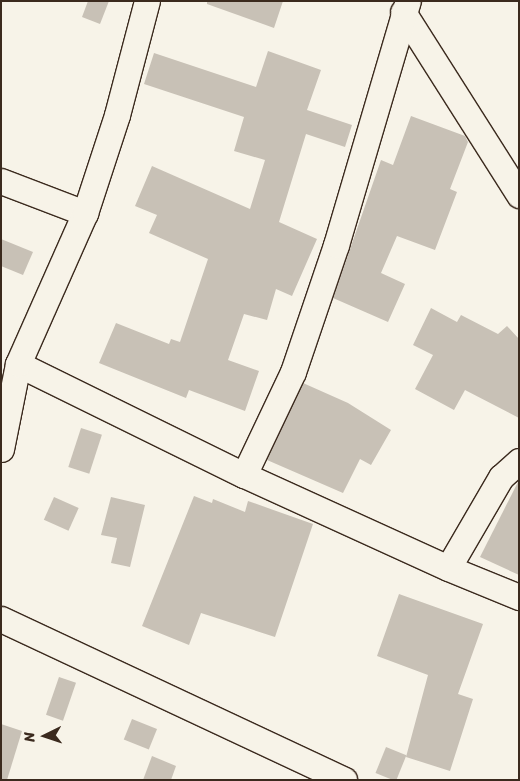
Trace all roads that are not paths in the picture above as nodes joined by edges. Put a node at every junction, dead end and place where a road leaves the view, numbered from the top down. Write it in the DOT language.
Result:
graph roads {
  1 [pos="148,1"];
  2 [pos="405,7"];
  3 [pos="1,181"];
  4 [pos="519,195"];
  5 [pos="85,213"];
  6 [pos="18,364"];
  7 [pos="1,449"];
  8 [pos="519,461"];
  9 [pos="244,475"];
  10 [pos="448,568"];
  11 [pos="519,597"];
  12 [pos="1,619"];
  13 [pos="344,780"];
  1 -- 5 [label="street"];
  2 -- 4 [label="street"];
  2 -- 9 [label="street"];
  3 -- 5 [label="street"];
  5 -- 6 [label="street"];
  6 -- 7 [label="street"];
  6 -- 9 [label="street"];
  8 -- 10 [label="street"];
  9 -- 10 [label="street"];
  10 -- 11 [label="street"];
  12 -- 13 [label="street"];
}
